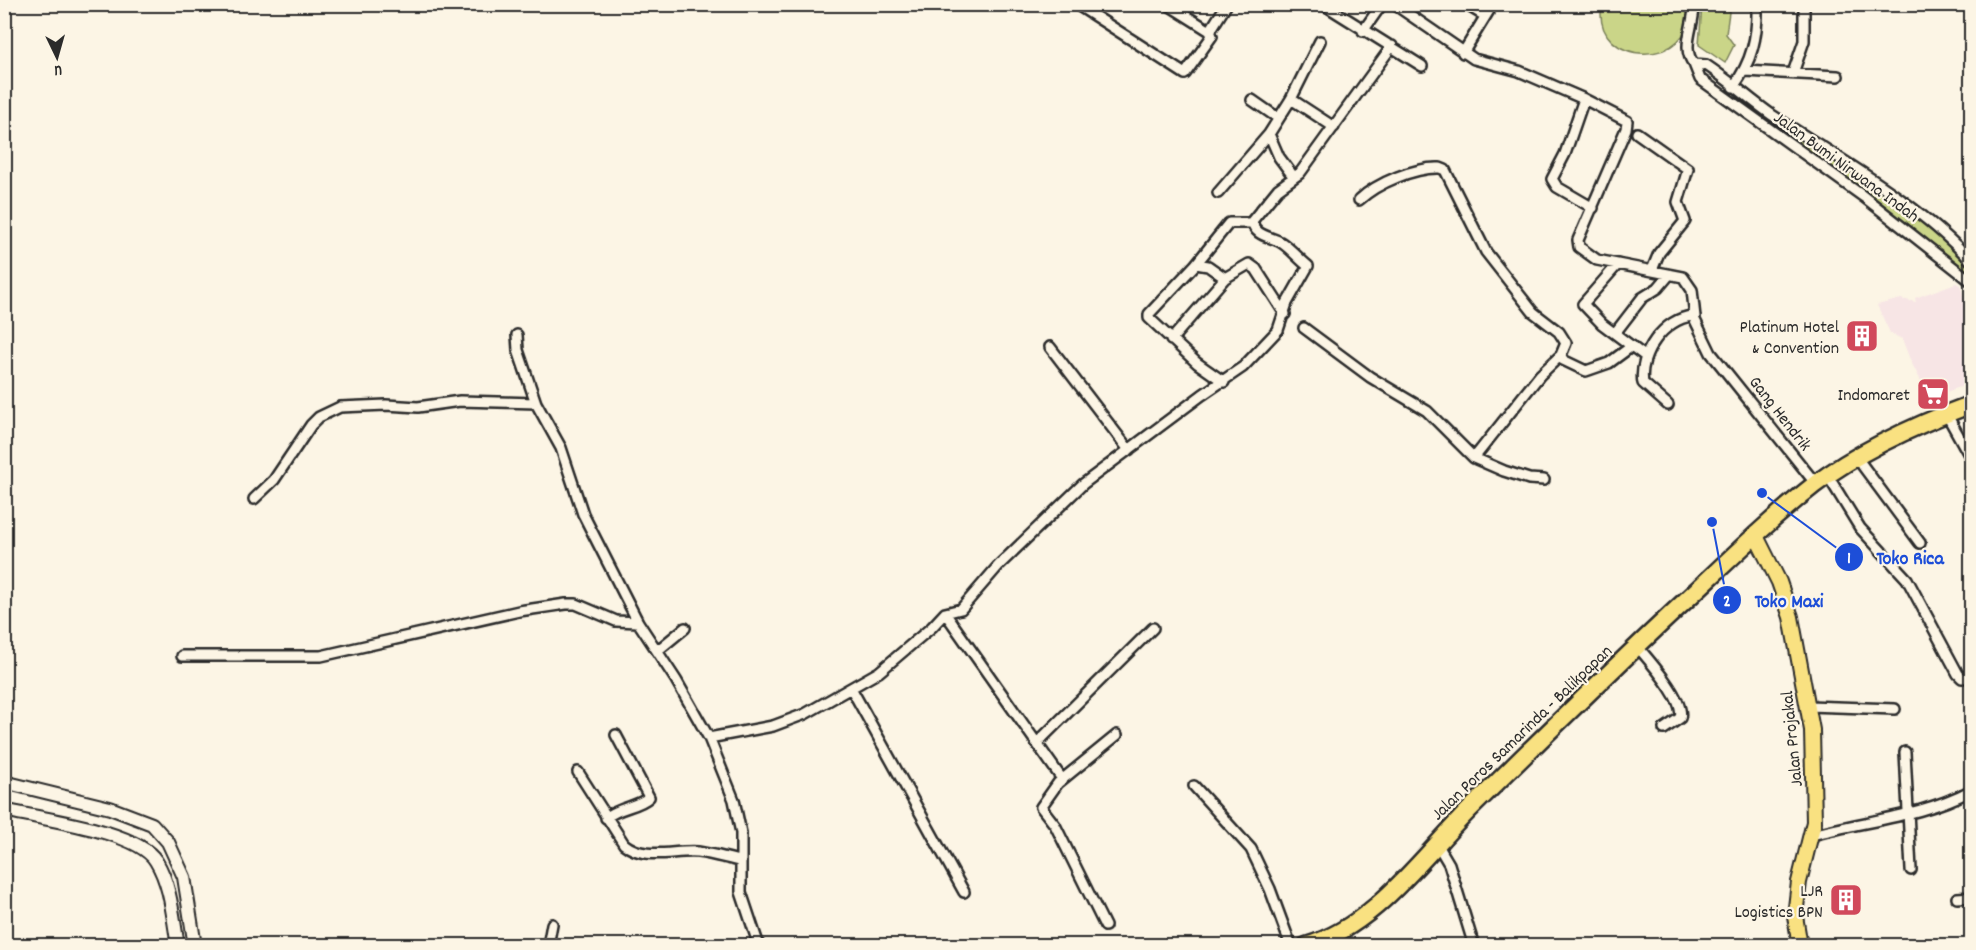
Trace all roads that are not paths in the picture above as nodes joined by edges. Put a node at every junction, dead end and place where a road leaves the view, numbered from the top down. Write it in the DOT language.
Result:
graph roads {
  1 [pos="1076,4"];
  2 [pos="1227,4"];
  3 [pos="1323,4"];
  4 [pos="1382,4"];
  5 [pos="1394,4"];
  6 [pos="1465,4"];
  7 [pos="1493,4"];
  8 [pos="1694,4"];
  9 [pos="1757,4"];
  10 [pos="1804,4"];
  11 [pos="1171,6"];
  12 [pos="1485,16"];
  13 [pos="1210,31"];
  14 [pos="1363,31"];
  15 [pos="1320,41"];
  16 [pos="1392,46"];
  17 [pos="1463,53"];
  18 [pos="1694,64"];
  19 [pos="1422,66"];
  20 [pos="1745,71"];
  21 [pos="1793,74"];
  22 [pos="1838,76"];
  23 [pos="1733,87"];
  24 [pos="1291,99"];
  25 [pos="1584,99"];
  26 [pos="1252,100"];
  27 [pos="1278,118"];
  28 [pos="1334,127"];
  29 [pos="1636,133"];
  30 [pos="1269,134"];
  31 [pos="1293,176"];
  32 [pos="1218,193"];
  33 [pos="1359,200"];
  34 [pos="1593,208"];
  35 [pos="1251,223"];
  36 [pos="1971,262"];
  37 [pos="1196,264"];
  38 [pos="1618,264"];
  39 [pos="1661,272"];
  40 [pos="1225,278"];
  41 [pos="1971,282"];
  42 [pos="1285,314"];
  43 [pos="1695,317"];
  44 [pos="1304,328"];
  45 [pos="1615,333"];
  46 [pos="517,335"];
  47 [pos="1171,340"];
  48 [pos="1632,346"];
  49 [pos="1050,347"];
  50 [pos="1561,355"];
  51 [pos="1646,357"];
  52 [pos="1224,382"];
  53 [pos="536,403"];
  54 [pos="1971,404"];
  55 [pos="1668,405"];
  56 [pos="1947,415"];
  57 [pos="1129,450"];
  58 [pos="1474,458"];
  59 [pos="1857,458"];
  60 [pos="1971,460"];
  61 [pos="1544,480"];
  62 [pos="1822,480"];
  63 [pos="254,499"];
  64 [pos="1755,534"];
  65 [pos="1920,543"];
  66 [pos="945,613"];
  67 [pos="638,622"];
  68 [pos="685,628"];
  69 [pos="1153,628"];
  70 [pos="1637,646"];
  71 [pos="657,651"];
  72 [pos="182,656"];
  73 [pos="1971,677"];
  74 [pos="851,688"];
  75 [pos="1808,706"];
  76 [pos="1895,709"];
  77 [pos="1664,729"];
  78 [pos="616,735"];
  79 [pos="1117,735"];
  80 [pos="709,738"];
  81 [pos="1037,743"];
  82 [pos="1905,752"];
  83 [pos="578,772"];
  84 [pos="1062,779"];
  85 [pos="4,782"];
  86 [pos="1194,786"];
  87 [pos="1971,790"];
  88 [pos="4,810"];
  89 [pos="1908,816"];
  90 [pos="606,818"];
  91 [pos="1812,835"];
  92 [pos="1436,842"];
  93 [pos="740,861"];
  94 [pos="1911,870"];
  95 [pos="964,892"];
  96 [pos="1957,897"];
  97 [pos="1971,897"];
  98 [pos="552,924"];
  99 [pos="1105,926"];
  100 [pos="1325,943"];
  101 [pos="178,945"];
  102 [pos="195,945"];
  103 [pos="548,945"];
  104 [pos="759,945"];
  105 [pos="1291,945"];
  106 [pos="1306,945"];
  107 [pos="1474,945"];
  108 [pos="1800,945"];
  1 -- 13 [label="street"];
  2 -- 13 [label="street"];
  3 -- 14 [label="street"];
  4 -- 14 [label="street"];
  5 -- 17 [label="street"];
  6 -- 12 [label="street"];
  7 -- 12 [label="street"];
  8 -- 18 [label="street"];
  9 -- 20 [label="street"];
  10 -- 21 [label="street"];
  11 -- 13 [label="street"];
  12 -- 17 [label="street"];
  14 -- 16 [label="street"];
  15 -- 24 [label="street"];
  16 -- 19 [label="street"];
  16 -- 28 [label="street"];
  17 -- 25 [label="street"];
  18 -- 23 [label="street, Jalan Bumi Nirwana Indah"];
  18 -- 41 [label="street, Jalan Bumi Nirwana Indah"];
  20 -- 21 [label="street"];
  20 -- 23 [label="street"];
  21 -- 22 [label="street"];
  23 -- 36 [label="street, Jalan Bumi Nirwana Indah"];
  24 -- 27 [label="street"];
  24 -- 28 [label="street"];
  25 -- 34 [label="street"];
  25 -- 34 [label="street"];
  26 -- 27 [label="street"];
  27 -- 30 [label="street"];
  28 -- 31 [label="street"];
  29 -- 39 [label="street"];
  30 -- 31 [label="street"];
  30 -- 32 [label="street"];
  31 -- 35 [label="street"];
  33 -- 50 [label="street"];
  34 -- 38 [label="street"];
  35 -- 37 [label="street"];
  35 -- 42 [label="street"];
  37 -- 40 [label="street"];
  37 -- 47 [label="street"];
  38 -- 39 [label="street"];
  38 -- 45 [label="street"];
  39 -- 43 [label="street, Gang Hendrik"];
  39 -- 45 [label="street"];
  40 -- 42 [label="street"];
  40 -- 47 [label="street"];
  42 -- 52 [label="street"];
  43 -- 51 [label="street"];
  43 -- 62 [label="street, Gang Hendrik"];
  44 -- 58 [label="street"];
  45 -- 48 [label="street"];
  46 -- 53 [label="street"];
  47 -- 52 [label="street"];
  48 -- 50 [label="street"];
  48 -- 51 [label="street"];
  49 -- 57 [label="street"];
  50 -- 58 [label="street"];
  51 -- 55 [label="street"];
  52 -- 57 [label="street"];
  53 -- 63 [label="street"];
  53 -- 67 [label="street"];
  54 -- 56 [label="highway, Jalan Poros Samarinda - Balikpapan"];
  56 -- 59 [label="highway, Jalan Poros Samarinda - Balikpapan"];
  56 -- 60 [label="street"];
  57 -- 66 [label="street"];
  58 -- 61 [label="street"];
  59 -- 62 [label="highway, Jalan Poros Samarinda - Balikpapan"];
  59 -- 65 [label="street"];
  62 -- 64 [label="highway, Jalan Poros Samarinda - Balikpapan"];
  62 -- 73 [label="street, Gang Hendrik"];
  64 -- 70 [label="highway, Jalan Poros Samarinda - Balikpapan"];
  64 -- 75 [label="main road, Jalan Projakal"];
  66 -- 74 [label="street"];
  66 -- 81 [label="street"];
  67 -- 71 [label="street"];
  67 -- 72 [label="street"];
  68 -- 71 [label="street"];
  69 -- 81 [label="street"];
  70 -- 77 [label="street"];
  70 -- 92 [label="highway, Jalan Poros Samarinda - Balikpapan"];
  71 -- 80 [label="street"];
  74 -- 80 [label="street"];
  74 -- 95 [label="street"];
  75 -- 76 [label="street"];
  75 -- 91 [label="main road, Jalan Projakal"];
  78 -- 90 [label="street"];
  79 -- 84 [label="street"];
  80 -- 93 [label="street"];
  81 -- 84 [label="street"];
  82 -- 89 [label="street"];
  83 -- 90 [label="street"];
  84 -- 99 [label="street"];
  85 -- 102 [label="street"];
  86 -- 105 [label="street"];
  87 -- 89 [label="street"];
  88 -- 101 [label="street"];
  89 -- 91 [label="street"];
  89 -- 94 [label="street"];
  90 -- 93 [label="street"];
  91 -- 108 [label="main road, Jalan Projakal"];
  92 -- 100 [label="highway, Jalan Poros Samarinda - Balikpapan"];
  92 -- 107 [label="street"];
  93 -- 104 [label="street"];
  96 -- 97 [label="street"];
  98 -- 103 [label="street"];
  100 -- 106 [label="highway, Jalan Poros Samarinda - Balikpapan"];
}
